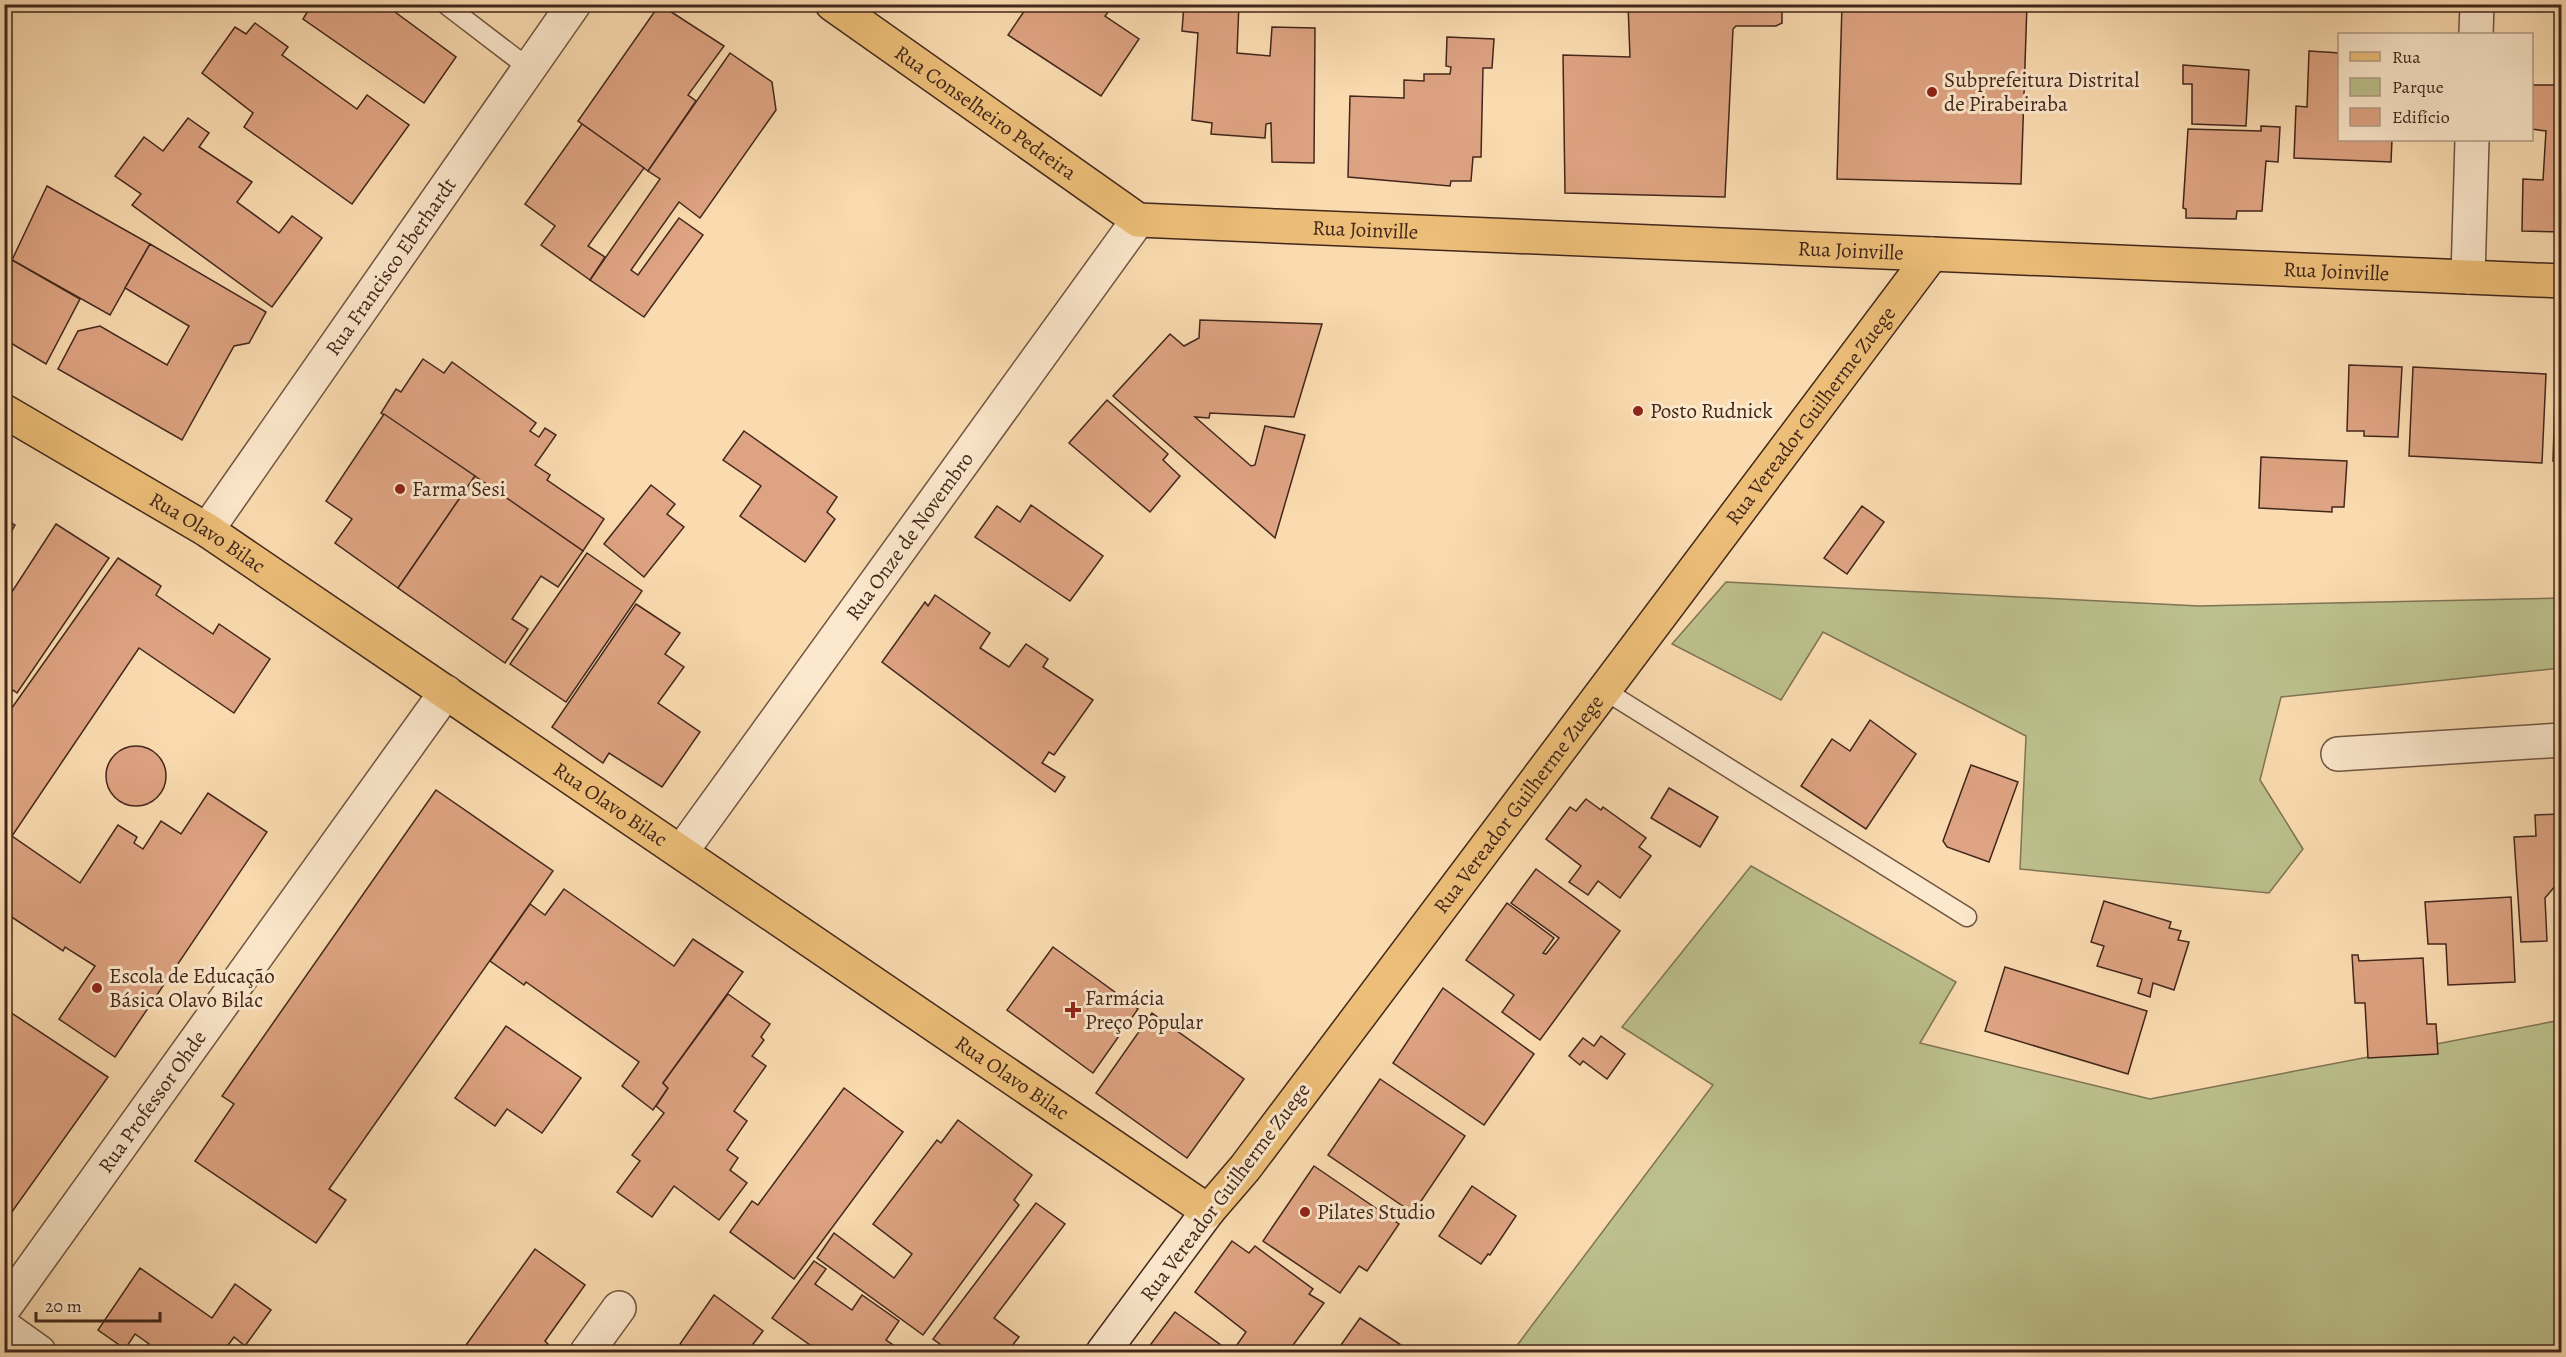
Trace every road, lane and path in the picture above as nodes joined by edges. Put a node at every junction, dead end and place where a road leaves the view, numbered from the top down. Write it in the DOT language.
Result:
graph roads {
  1 [pos="445,4"];
  2 [pos="574,4"];
  3 [pos="832,4"];
  4 [pos="2477,4"];
  5 [pos="2476,33"];
  6 [pos="530,69"];
  7 [pos="2472,141"];
  8 [pos="1138,220"];
  9 [pos="1932,254"];
  10 [pos="2468,277"];
  11 [pos="2562,281"];
  12 [pos="4,411"];
  13 [pos="207,530"];
  14 [pos="1604,690"];
  15 [pos="446,692"];
  16 [pos="2562,740"];
  17 [pos="2338,754"];
  18 [pos="681,852"];
  19 [pos="1967,917"];
  20 [pos="1208,1211"];
  21 [pos="4,1308"];
  22 [pos="619,1308"];
  23 [pos="4,1328"];
  24 [pos="39,1353"];
  25 [pos="587,1353"];
  26 [pos="1102,1353"];
  1 -- 6 [label="lane"];
  2 -- 6 [label="street, Rua Francisco Eberhardt"];
  3 -- 8 [label="main road, Rua Conselheiro Pedreira"];
  4 -- 5 [label="street"];
  6 -- 13 [label="street, Rua Francisco Eberhardt"];
  7 -- 10 [label="street"];
  8 -- 9 [label="main road, Rua Joinville"];
  8 -- 18 [label="street, Rua Onze de Novembro"];
  9 -- 10 [label="main road, Rua Joinville"];
  9 -- 14 [label="main road, Rua Vereador Guilherme Zuege"];
  10 -- 11 [label="main road, Rua Joinville"];
  12 -- 13 [label="main road, Rua Olavo Bilac"];
  13 -- 15 [label="main road, Rua Olavo Bilac"];
  14 -- 19 [label="lane"];
  14 -- 20 [label="main road, Rua Vereador Guilherme Zuege"];
  15 -- 18 [label="main road, Rua Olavo Bilac"];
  15 -- 21 [label="street, Rua Professor Ohde"];
  16 -- 17 [label="street"];
  18 -- 20 [label="main road, Rua Olavo Bilac"];
  20 -- 26 [label="street, Rua Vereador Guilherme Zuege"];
  22 -- 25 [label="street"];
  23 -- 24 [label="street"];
}
